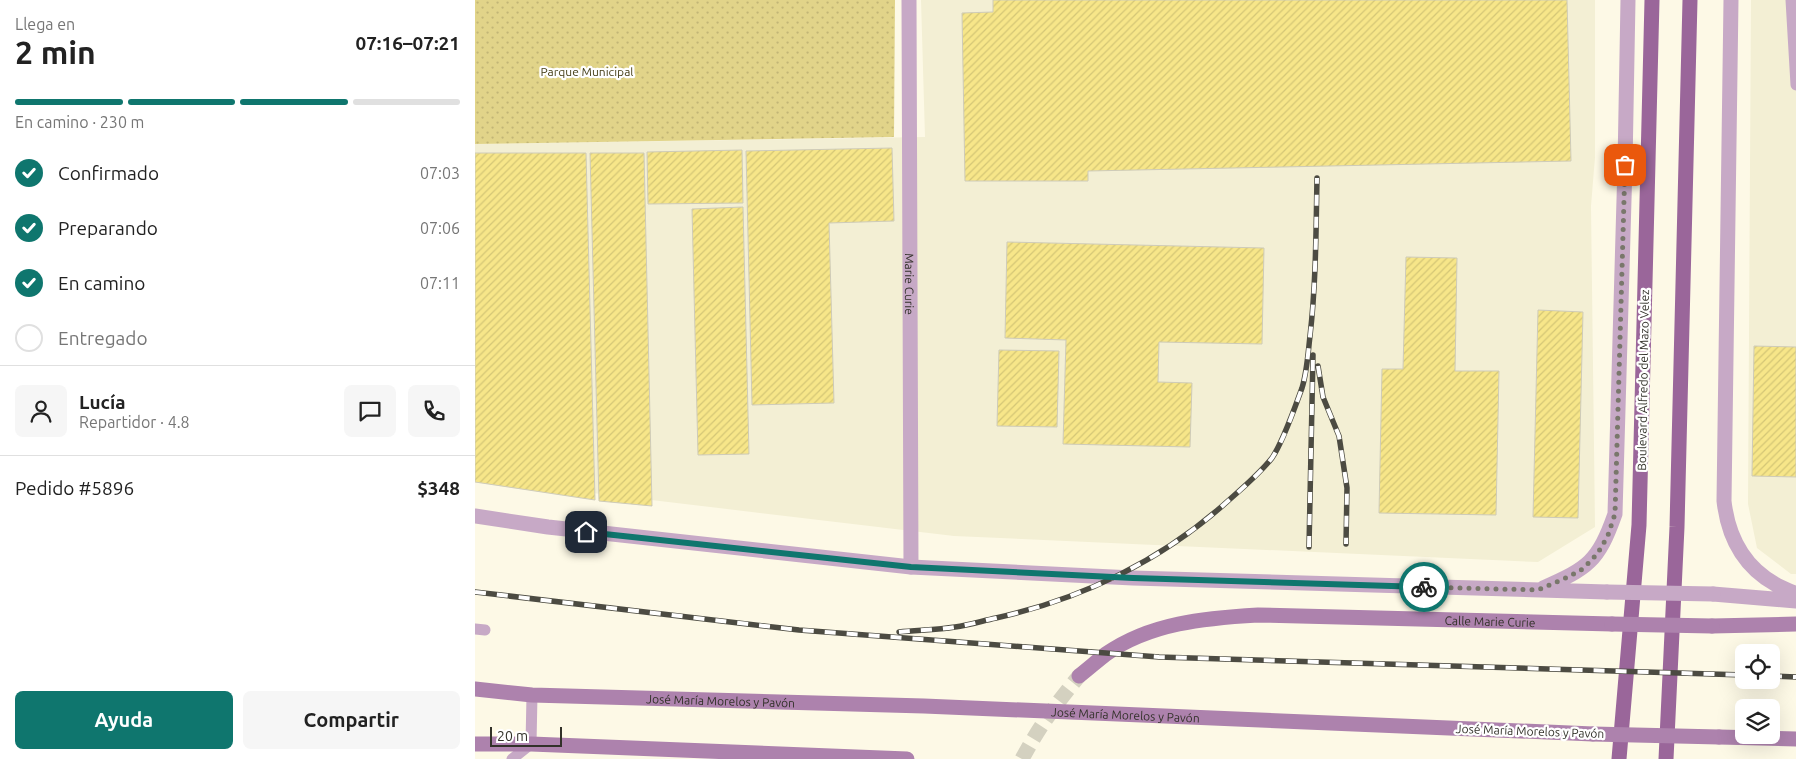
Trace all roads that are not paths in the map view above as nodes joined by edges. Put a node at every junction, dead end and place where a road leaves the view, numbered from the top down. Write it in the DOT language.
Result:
graph roads {
  1 [pos="909,0"];
  2 [pos="1628,0"];
  3 [pos="1652,0"];
  4 [pos="1691,0"];
  5 [pos="1731,0"];
  6 [pos="1791,0"];
  7 [pos="1796,85"];
  8 [pos="475,516"];
  9 [pos="911,567"];
  10 [pos="1538,590"];
  11 [pos="1796,594"];
  12 [pos="1796,601"];
  13 [pos="1796,624"];
  14 [pos="1079,676"];
  15 [pos="475,689"];
  16 [pos="532,695"];
  17 [pos="1796,739"];
  18 [pos="475,744"];
  19 [pos="531,744"];
  20 [pos="512,759"];
  21 [pos="907,759"];
  22 [pos="1619,759"];
  23 [pos="1666,759"];
  1 -- 9 [label="street, Marie Curie"];
  2 -- 10 [label="street, Boulevard Alfredo del Mazo Velez"];
  3 -- 22 [label="main road, Boulevard Alfredo del Mazo Velez"];
  4 -- 23 [label="main road"];
  5 -- 11 [label="street"];
  6 -- 7 [label="lane"];
  8 -- 9 [label="street"];
  9 -- 10 [label="street"];
  10 -- 12 [label="street, bridge"];
  13 -- 14 [label="main road, Calle Marie Curie, bridge"];
  15 -- 16 [label="main road, José María Morelos y Pavón"];
  16 -- 17 [label="main road, José María Morelos y Pavón, bridge"];
  16 -- 19 [label="lane"];
  18 -- 19 [label="main road"];
  19 -- 20 [label="lane"];
  19 -- 21 [label="main road"];
}
